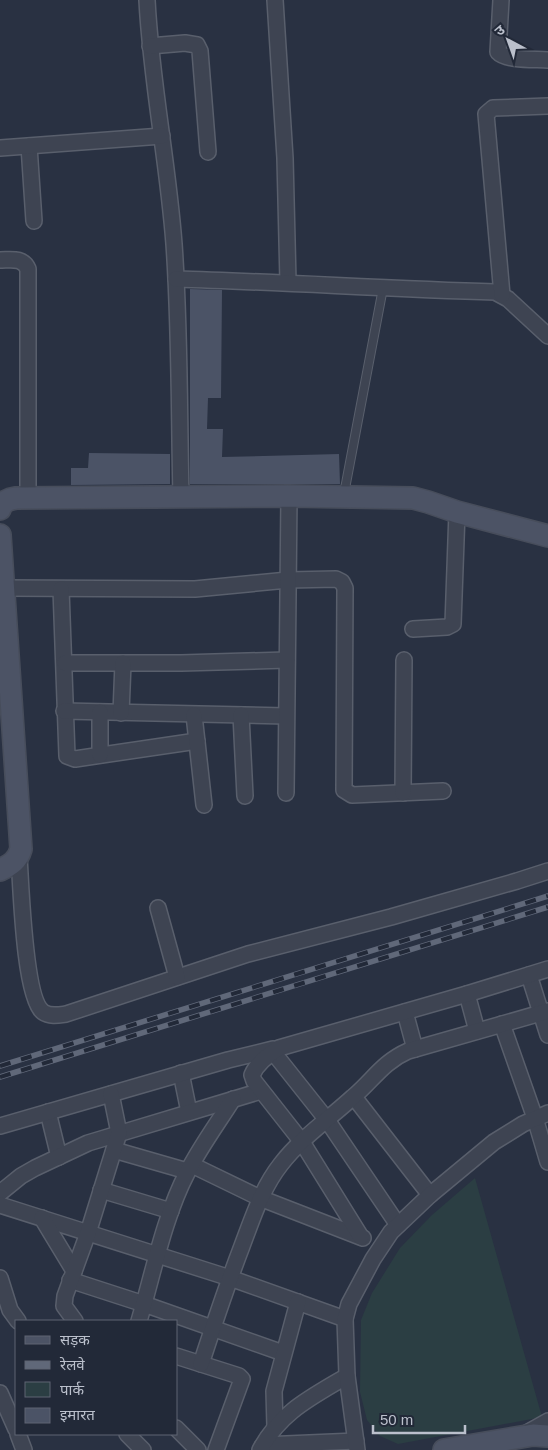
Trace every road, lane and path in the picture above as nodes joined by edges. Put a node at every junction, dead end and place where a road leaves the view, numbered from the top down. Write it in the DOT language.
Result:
graph roads {
  1 [pos="147,0"];
  2 [pos="275,0"];
  3 [pos="501,0"];
  4 [pos="150,46"];
  5 [pos="548,60"];
  6 [pos="548,106"];
  7 [pos="162,136"];
  8 [pos="29,146"];
  9 [pos="0,148"];
  10 [pos="208,152"];
  11 [pos="34,221"];
  12 [pos="0,260"];
  13 [pos="176,279"];
  14 [pos="288,282"];
  15 [pos="384,288"];
  16 [pos="502,295"];
  17 [pos="548,336"];
  18 [pos="289,496"];
  19 [pos="344,496"];
  20 [pos="181,497"];
  21 [pos="9,501"];
  22 [pos="457,512"];
  23 [pos="0,535"];
  24 [pos="548,536"];
  25 [pos="288,580"];
  26 [pos="4,588"];
  27 [pos="61,589"];
  28 [pos="413,629"];
  29 [pos="287,660"];
  30 [pos="404,660"];
  31 [pos="65,663"];
  32 [pos="123,663"];
  33 [pos="6,700"];
  34 [pos="64,711"];
  35 [pos="100,712"];
  36 [pos="121,713"];
  37 [pos="194,714"];
  38 [pos="241,715"];
  39 [pos="286,716"];
  40 [pos="197,741"];
  41 [pos="100,755"];
  42 [pos="443,791"];
  43 [pos="286,793"];
  44 [pos="404,793"];
  45 [pos="245,796"];
  46 [pos="204,806"];
  47 [pos="19,856"];
  48 [pos="0,870"];
  49 [pos="548,870"];
  50 [pos="158,908"];
  51 [pos="548,969"];
  52 [pos="529,975"];
  53 [pos="177,977"];
  54 [pos="468,994"];
  55 [pos="405,1012"];
  56 [pos="544,1012"];
  57 [pos="502,1024"];
  58 [pos="477,1031"];
  59 [pos="548,1035"];
  60 [pos="415,1049"];
  61 [pos="276,1050"];
  62 [pos="181,1074"];
  63 [pos="261,1091"];
  64 [pos="111,1094"];
  65 [pos="354,1097"];
  66 [pos="233,1098"];
  67 [pos="48,1112"];
  68 [pos="190,1112"];
  69 [pos="542,1115"];
  70 [pos="327,1120"];
  71 [pos="0,1126"];
  72 [pos="119,1133"];
  73 [pos="302,1142"];
  74 [pos="114,1150"];
  75 [pos="59,1157"];
  76 [pos="548,1162"];
  77 [pos="190,1168"];
  78 [pos="4,1185"];
  79 [pos="101,1190"];
  80 [pos="430,1195"];
  81 [pos="260,1198"];
  82 [pos="0,1205"];
  83 [pos="171,1211"];
  84 [pos="42,1218"];
  85 [pos="398,1225"];
  86 [pos="88,1233"];
  87 [pos="361,1237"];
  88 [pos="382,1245"];
  89 [pos="158,1255"];
  90 [pos="72,1276"];
  91 [pos="0,1278"];
  92 [pos="230,1278"];
  93 [pos="298,1302"];
  94 [pos="144,1304"];
  95 [pos="345,1319"];
  96 [pos="17,1320"];
  97 [pos="74,1320"];
  98 [pos="139,1320"];
  99 [pos="213,1329"];
  100 [pos="283,1354"];
  101 [pos="178,1357"];
  102 [pos="201,1364"];
  103 [pos="347,1376"];
  104 [pos="0,1393"];
  105 [pos="15,1427"];
  106 [pos="275,1427"];
  107 [pos="178,1430"];
  108 [pos="548,1432"];
  109 [pos="18,1435"];
  110 [pos="128,1435"];
  111 [pos="357,1445"];
  112 [pos="262,1448"];
  113 [pos="24,1450"];
  114 [pos="143,1450"];
  115 [pos="198,1450"];
  116 [pos="216,1450"];
  117 [pos="444,1450"];
  1 -- 4 [label="street"];
  2 -- 14 [label="street"];
  3 -- 5 [label="street"];
  4 -- 7 [label="street"];
  4 -- 10 [label="street"];
  6 -- 16 [label="street"];
  7 -- 8 [label="street"];
  7 -- 13 [label="street"];
  8 -- 9 [label="street"];
  8 -- 11 [label="street"];
  12 -- 21 [label="street"];
  13 -- 14 [label="street"];
  13 -- 20 [label="street"];
  14 -- 15 [label="street"];
  15 -- 16 [label="street"];
  15 -- 19 [label="lane"];
  16 -- 17 [label="street"];
  18 -- 19 [label="street"];
  18 -- 20 [label="street"];
  18 -- 25 [label="street"];
  19 -- 22 [label="street"];
  20 -- 21 [label="street"];
  22 -- 24 [label="street"];
  22 -- 28 [label="street"];
  23 -- 26 [label="street"];
  25 -- 27 [label="street"];
  25 -- 29 [label="street"];
  25 -- 44 [label="street"];
  26 -- 27 [label="street"];
  26 -- 33 [label="street"];
  27 -- 31 [label="street"];
  29 -- 32 [label="street"];
  29 -- 39 [label="street"];
  30 -- 44 [label="street"];
  31 -- 32 [label="street"];
  31 -- 34 [label="street"];
  32 -- 36 [label="street"];
  33 -- 47 [label="street"];
  34 -- 35 [label="street"];
  34 -- 41 [label="street"];
  35 -- 36 [label="street"];
  35 -- 41 [label="street"];
  36 -- 37 [label="street"];
  37 -- 38 [label="street"];
  37 -- 40 [label="street"];
  38 -- 39 [label="street"];
  38 -- 45 [label="street"];
  39 -- 43 [label="street"];
  40 -- 41 [label="street"];
  40 -- 46 [label="street"];
  42 -- 44 [label="street"];
  47 -- 48 [label="street"];
  47 -- 53 [label="street"];
  49 -- 53 [label="street"];
  50 -- 53 [label="street"];
  51 -- 52 [label="street"];
  52 -- 54 [label="street"];
  52 -- 56 [label="street"];
  54 -- 55 [label="street"];
  54 -- 58 [label="street"];
  55 -- 60 [label="street"];
  55 -- 61 [label="street"];
  56 -- 57 [label="street"];
  56 -- 59 [label="street"];
  57 -- 58 [label="street"];
  57 -- 69 [label="street"];
  58 -- 60 [label="street"];
  60 -- 65 [label="street"];
  61 -- 62 [label="street"];
  61 -- 63 [label="street"];
  61 -- 70 [label="street"];
  62 -- 64 [label="street"];
  62 -- 68 [label="street"];
  63 -- 66 [label="street"];
  63 -- 73 [label="street"];
  64 -- 67 [label="street"];
  64 -- 72 [label="street"];
  65 -- 70 [label="street"];
  65 -- 80 [label="street"];
  66 -- 68 [label="street"];
  66 -- 77 [label="street"];
  67 -- 71 [label="street"];
  67 -- 75 [label="street"];
  68 -- 72 [label="street"];
  69 -- 76 [label="street"];
  69 -- 80 [label="street"];
  70 -- 73 [label="street"];
  70 -- 85 [label="street"];
  72 -- 74 [label="street"];
  72 -- 75 [label="street"];
  73 -- 81 [label="street"];
  73 -- 87 [label="street"];
  74 -- 77 [label="street"];
  74 -- 79 [label="street"];
  75 -- 78 [label="street"];
  77 -- 81 [label="street"];
  77 -- 83 [label="street"];
  79 -- 83 [label="street"];
  79 -- 86 [label="street"];
  80 -- 85 [label="street"];
  81 -- 87 [label="street"];
  81 -- 92 [label="street"];
  82 -- 84 [label="street"];
  83 -- 89 [label="street"];
  84 -- 86 [label="street"];
  84 -- 90 [label="street"];
  85 -- 88 [label="street"];
  86 -- 89 [label="street"];
  86 -- 90 [label="street"];
  87 -- 88 [label="street"];
  88 -- 95 [label="street"];
  89 -- 92 [label="street"];
  89 -- 94 [label="street"];
  90 -- 94 [label="street"];
  90 -- 97 [label="street"];
  91 -- 96 [label="street"];
  92 -- 93 [label="street"];
  92 -- 99 [label="street"];
  93 -- 95 [label="street"];
  93 -- 100 [label="street"];
  94 -- 98 [label="street"];
  94 -- 99 [label="street"];
  95 -- 103 [label="street"];
  99 -- 100 [label="street"];
  99 -- 102 [label="street"];
  100 -- 106 [label="street"];
  101 -- 102 [label="street"];
  102 -- 116 [label="street"];
  103 -- 106 [label="street"];
  103 -- 111 [label="street"];
  104 -- 105 [label="street"];
  106 -- 112 [label="street"];
  107 -- 115 [label="street"];
  108 -- 117 [label="street"];
  109 -- 113 [label="street"];
  110 -- 114 [label="street"];
  111 -- 112 [label="street"];
}
